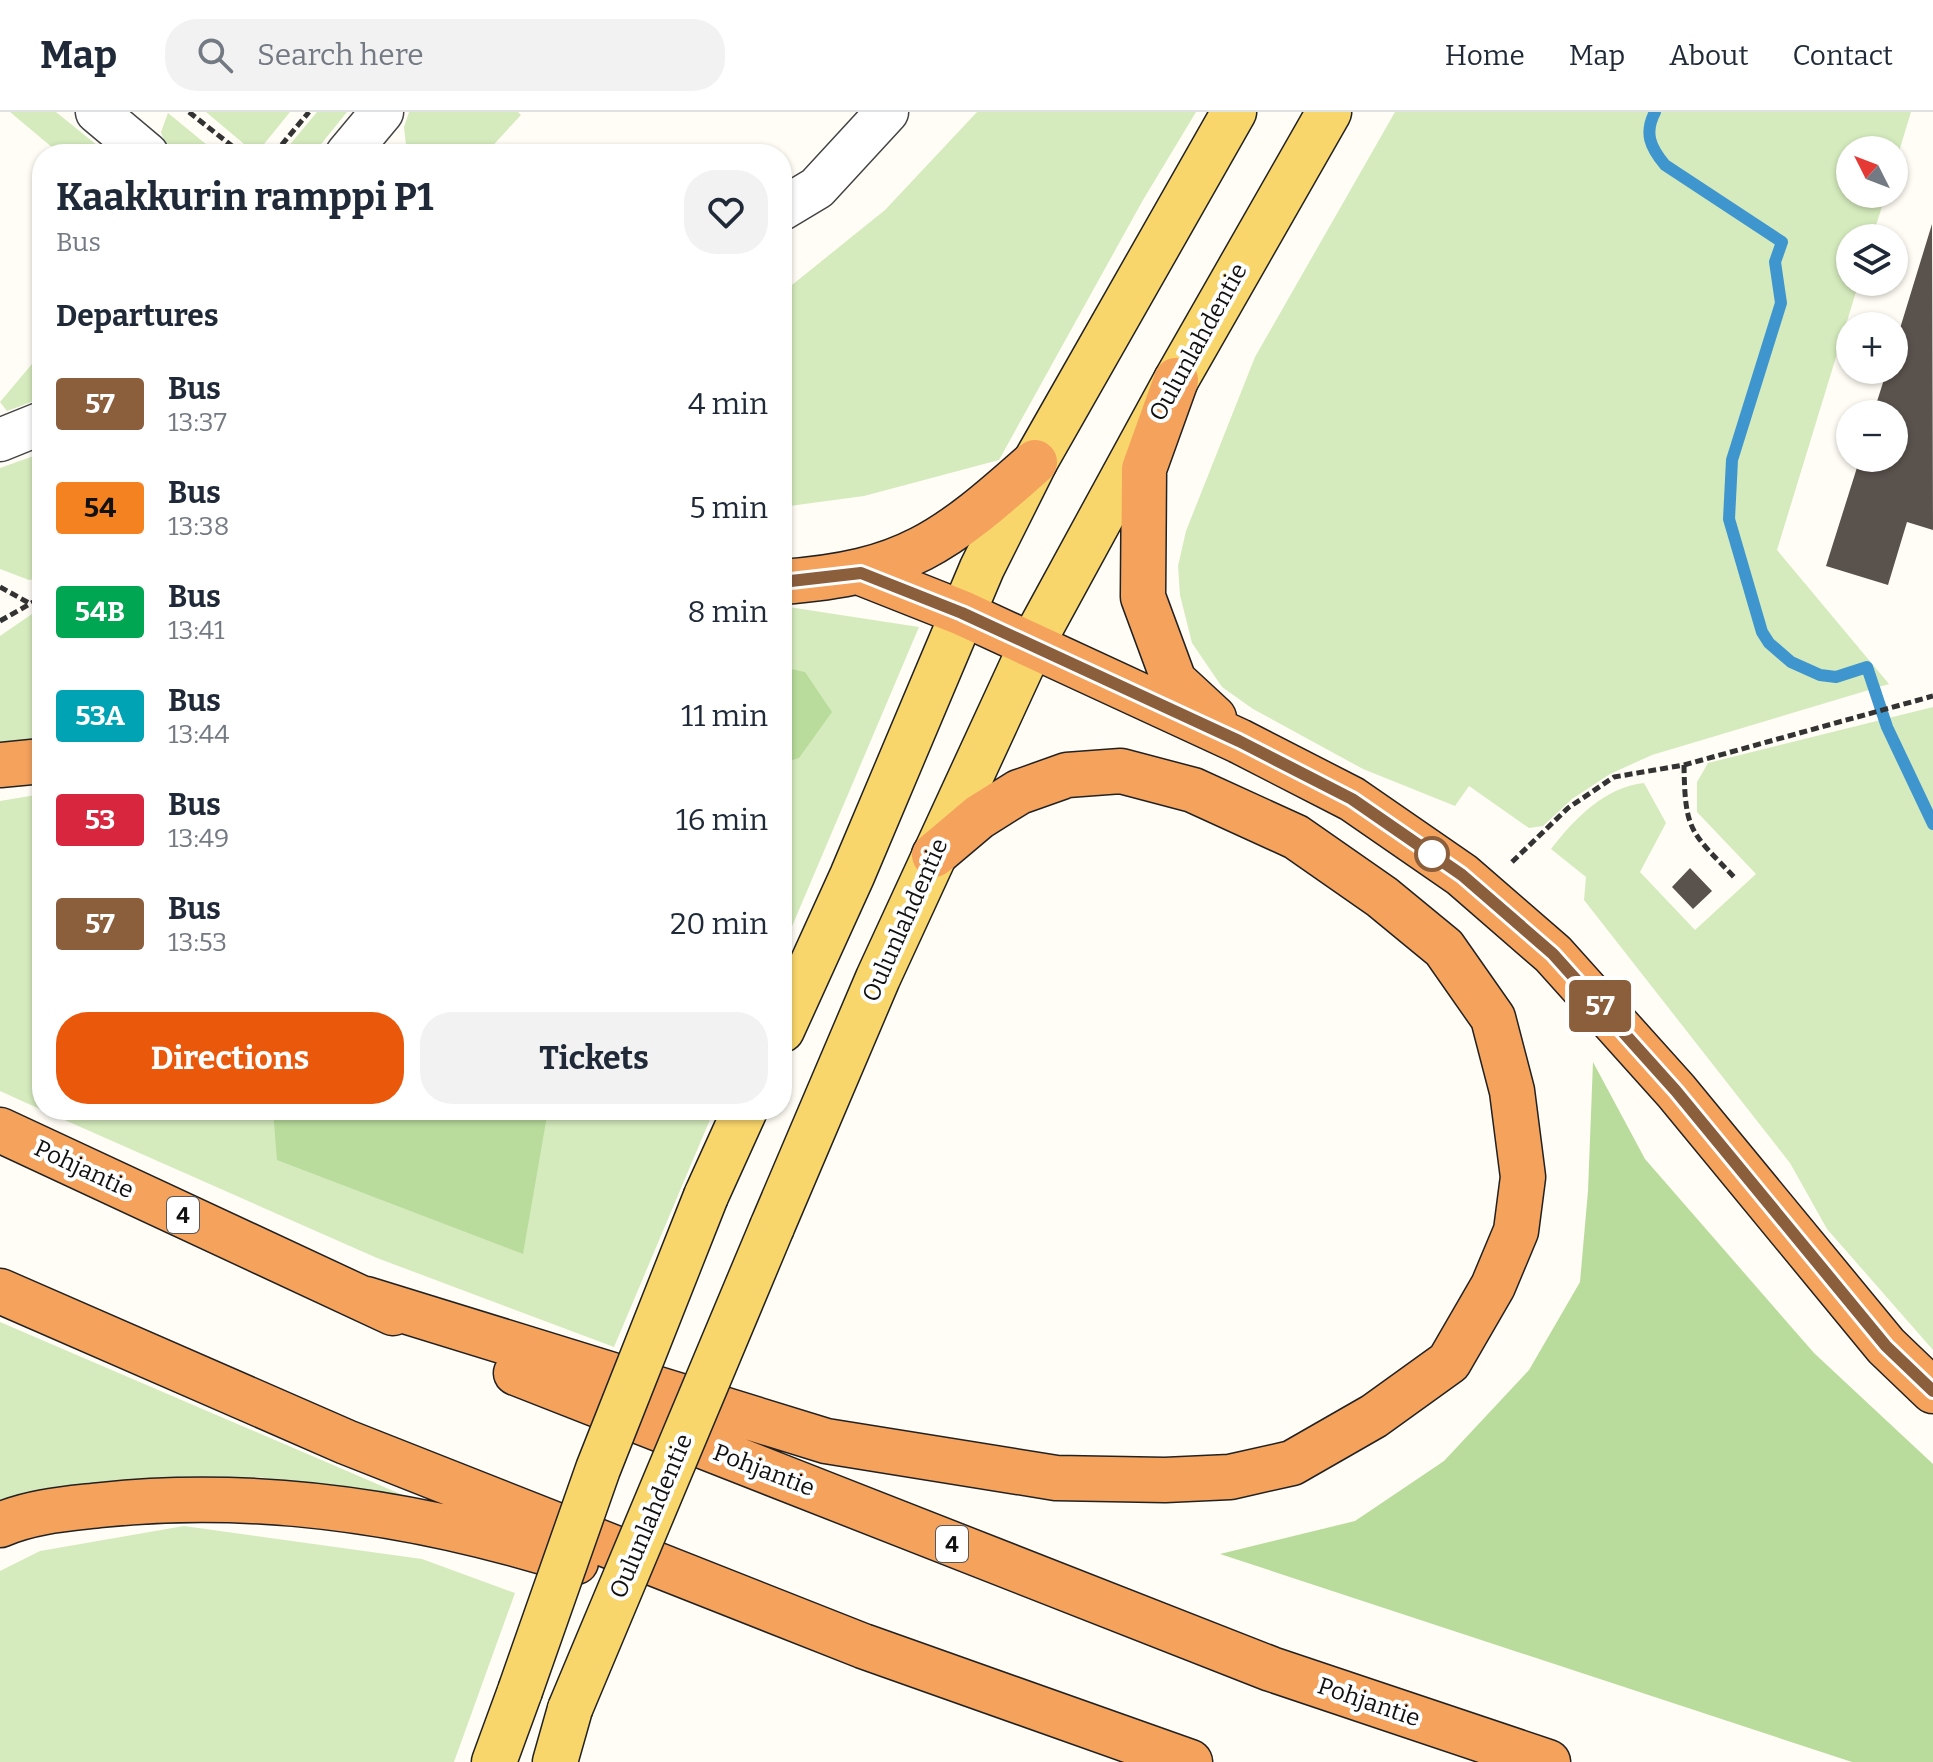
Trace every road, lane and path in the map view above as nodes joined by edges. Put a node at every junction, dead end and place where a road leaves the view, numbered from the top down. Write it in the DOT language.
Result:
graph roads {
  1 [pos="189,112"];
  2 [pos="309,112"];
  3 [pos="382,112"];
  4 [pos="887,112"];
  5 [pos="1234,112"];
  6 [pos="1329,112"];
  7 [pos="229,144"];
  8 [pos="282,144"];
  9 [pos="360,144"];
  10 [pos="792,203"];
  11 [pos="1176,380"];
  12 [pos="32,427"];
  13 [pos="0,440"];
  14 [pos="1035,462"];
  15 [pos="861,573"];
  16 [pos="792,581"];
  17 [pos="0,587"];
  18 [pos="32,602"];
  19 [pos="29,604"];
  20 [pos="962,613"];
  21 [pos="0,621"];
  22 [pos="1032,644"];
  23 [pos="1933,696"];
  24 [pos="1239,741"];
  25 [pos="32,762"];
  26 [pos="0,765"];
  27 [pos="1684,765"];
  28 [pos="934,855"];
  29 [pos="1512,862"];
  30 [pos="1734,877"];
  31 [pos="792,1008"];
  32 [pos="740,1120"];
  33 [pos="0,1130"];
  34 [pos="0,1291"];
  35 [pos="366,1299"];
  36 [pos="1933,1391"];
  37 [pos="0,1525"];
  38 [pos="863,1646"];
  39 [pos="494,1762"];
  40 [pos="555,1762"];
  41 [pos="1190,1762"];
  42 [pos="1548,1762"];
  1 -- 7 [label="path"];
  2 -- 8 [label="path"];
  3 -- 9 [label="street"];
  4 -- 10 [label="street"];
  5 -- 14 [label="main road"];
  6 -- 11 [label="main road, Oulunlahdentie"];
  11 -- 22 [label="main road, Oulunlahdentie"];
  11 -- 24 [label="highway"];
  12 -- 13 [label="street"];
  14 -- 15 [label="highway"];
  14 -- 20 [label="main road"];
  15 -- 16 [label="highway"];
  15 -- 20 [label="highway"];
  17 -- 19 [label="path"];
  18 -- 19 [label="path"];
  19 -- 21 [label="path"];
  20 -- 22 [label="highway"];
  20 -- 31 [label="main road"];
  22 -- 24 [label="highway"];
  22 -- 28 [label="main road, Oulunlahdentie"];
  23 -- 27 [label="path"];
  24 -- 36 [label="highway"];
  25 -- 26 [label="highway"];
  27 -- 29 [label="path"];
  27 -- 30 [label="path"];
  28 -- 35 [label="highway"];
  28 -- 40 [label="main road, Oulunlahdentie, bridge"];
  32 -- 39 [label="main road, bridge"];
  33 -- 35 [label="highway, Pohjantie / 4"];
  34 -- 38 [label="highway"];
  35 -- 42 [label="highway, Pohjantie / 4"];
  37 -- 38 [label="highway"];
  38 -- 41 [label="highway"];
}
